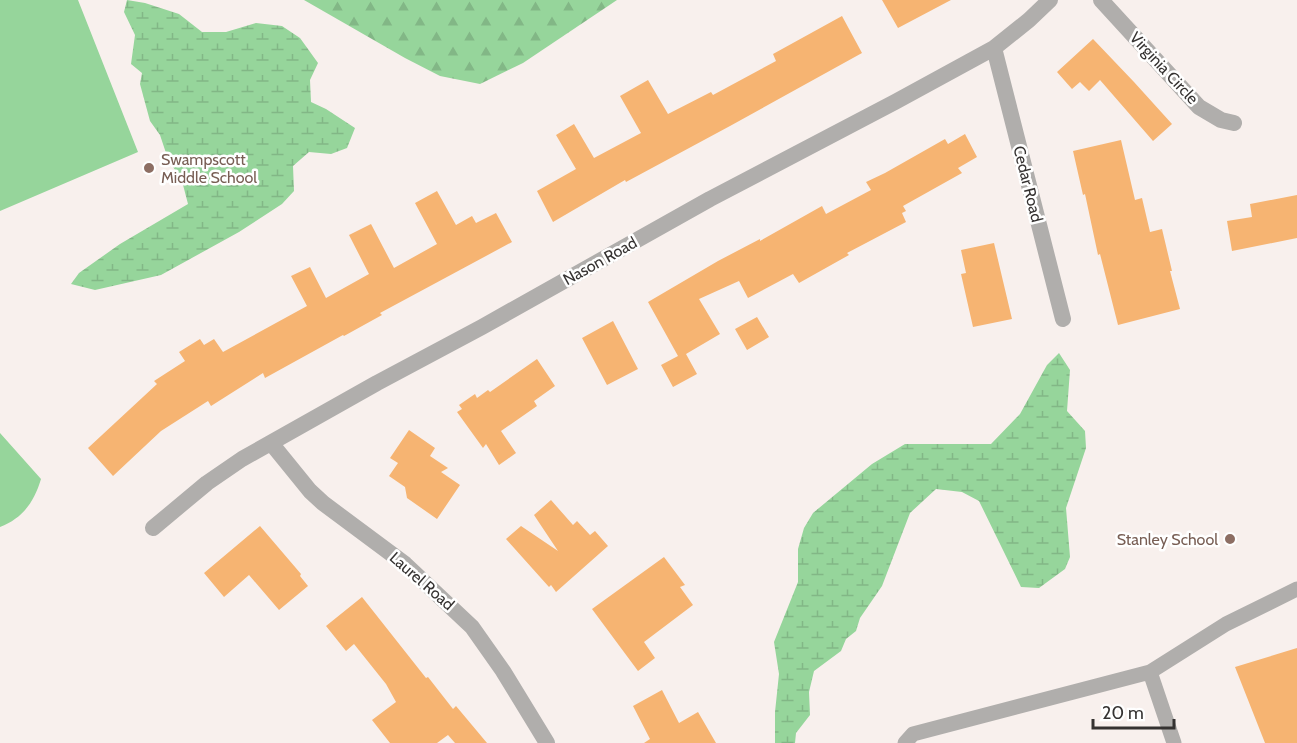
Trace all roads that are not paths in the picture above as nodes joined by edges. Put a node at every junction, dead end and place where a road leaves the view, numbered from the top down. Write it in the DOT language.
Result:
graph roads {
  1 [pos="1050,0"];
  2 [pos="1101,0"];
  3 [pos="994,48"];
  4 [pos="1234,123"];
  5 [pos="1063,319"];
  6 [pos="271,443"];
  7 [pos="153,528"];
  8 [pos="1297,589"];
  9 [pos="1150,672"];
  10 [pos="547,743"];
  11 [pos="905,743"];
  12 [pos="1174,743"];
  1 -- 3 [label="street, Nason Road"];
  2 -- 4 [label="street, Virginia Circle"];
  3 -- 5 [label="street, Cedar Road"];
  3 -- 6 [label="street, Nason Road"];
  6 -- 7 [label="street, Nason Road"];
  6 -- 10 [label="street, Laurel Road"];
  8 -- 9 [label="lane"];
  9 -- 11 [label="lane"];
  9 -- 12 [label="lane"];
}
